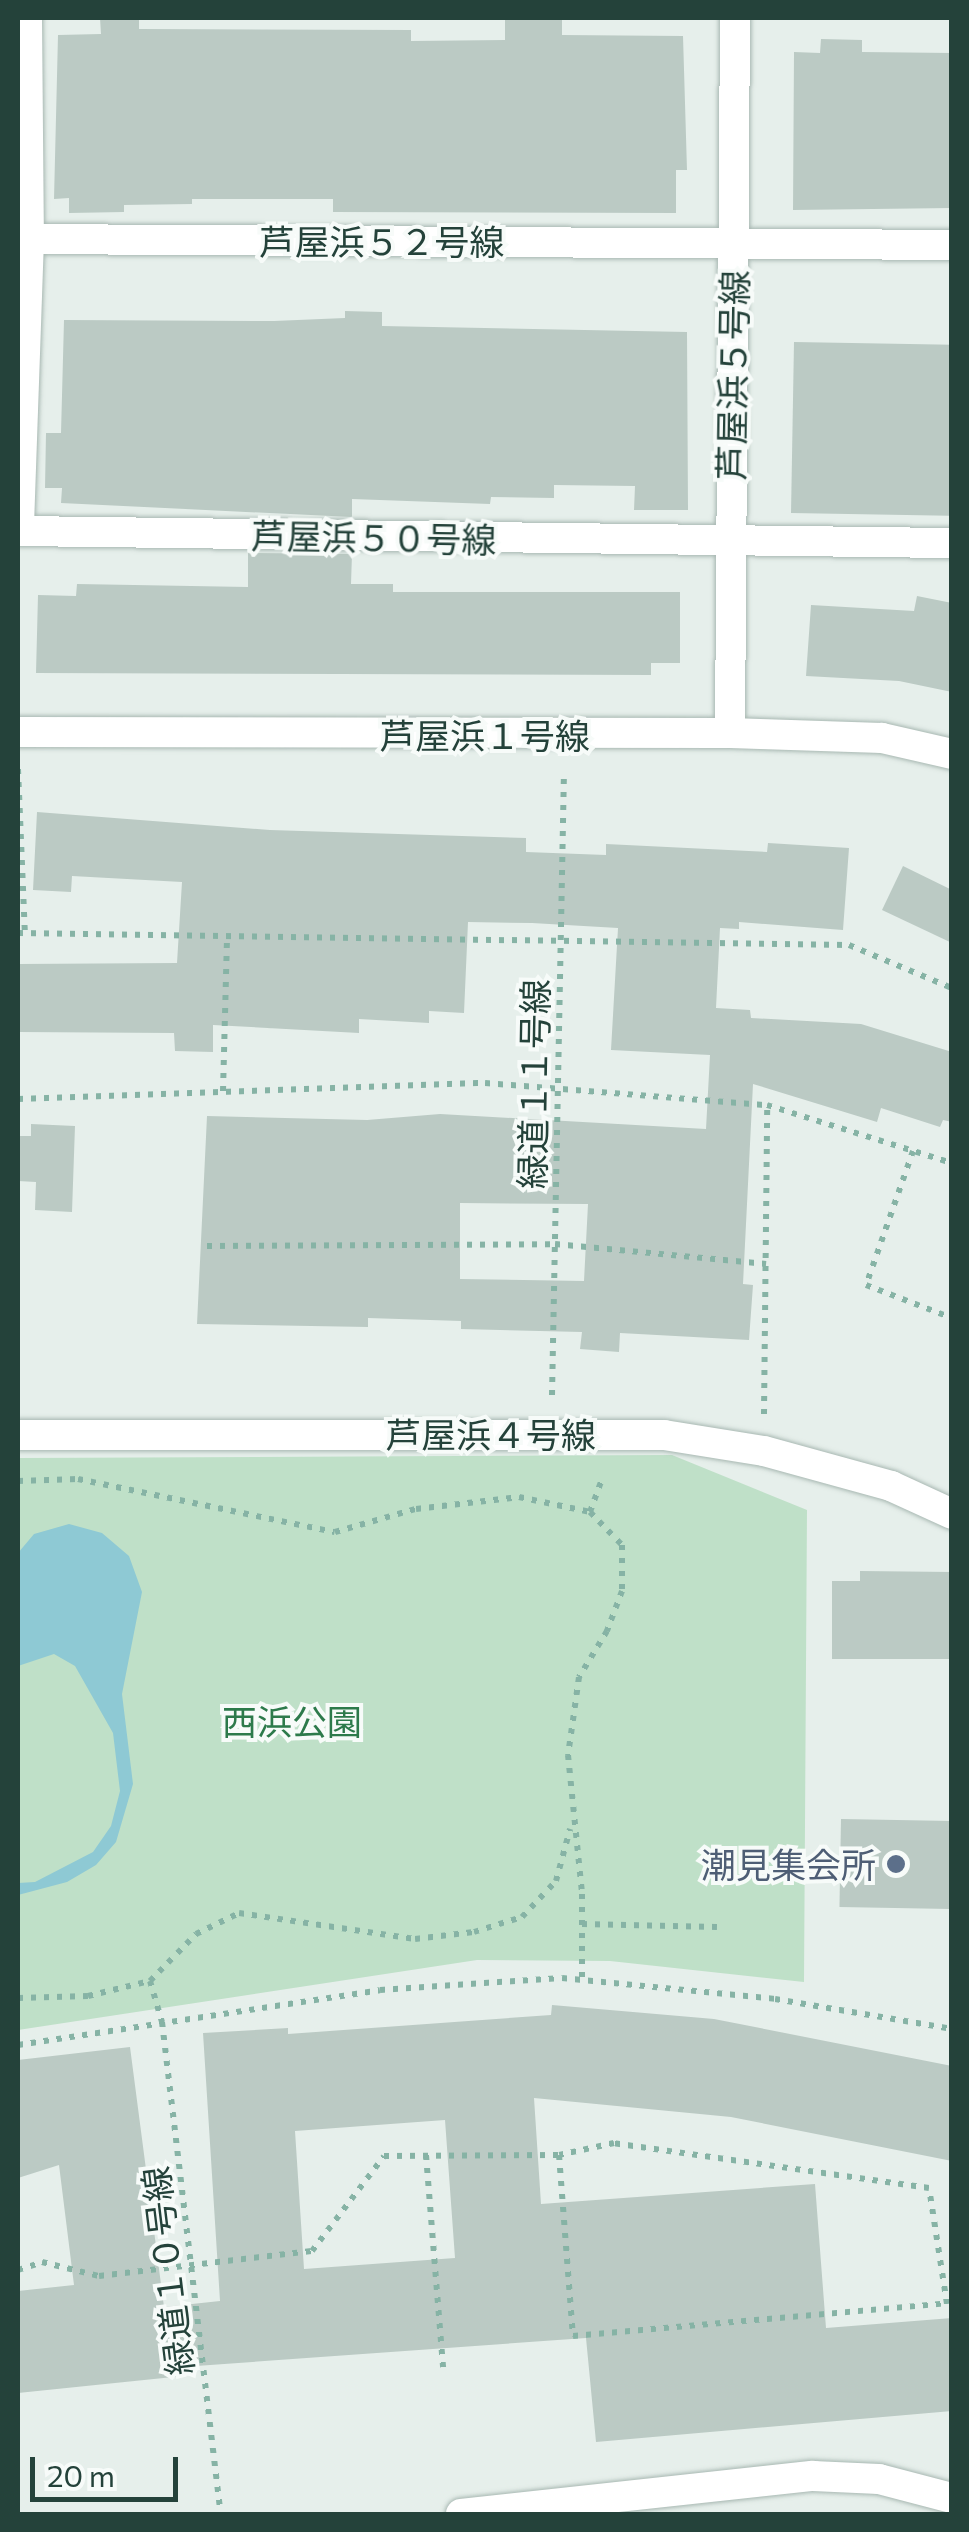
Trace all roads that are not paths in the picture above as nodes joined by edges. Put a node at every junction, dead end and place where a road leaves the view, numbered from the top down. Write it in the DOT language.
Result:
graph roads {
  1 [pos="27,18"];
  2 [pos="735,18"];
  3 [pos="29,239"];
  4 [pos="734,244"];
  5 [pos="952,245"];
  6 [pos="19,532"];
  7 [pos="730,542"];
  8 [pos="952,543"];
  9 [pos="18,732"];
  10 [pos="730,733"];
  11 [pos="952,754"];
  12 [pos="18,1435"];
  13 [pos="952,1514"];
  14 [pos="952,2498"];
  15 [pos="461,2514"];
  1 -- 3 [label="street"];
  2 -- 4 [label="street, 芦屋浜５号線"];
  3 -- 4 [label="street, 芦屋浜５２号線"];
  3 -- 6 [label="street"];
  4 -- 5 [label="street, 芦屋浜５２号線"];
  4 -- 7 [label="street, 芦屋浜５号線"];
  6 -- 7 [label="street, 芦屋浜５０号線"];
  7 -- 8 [label="street, 芦屋浜５０号線"];
  7 -- 10 [label="street, 芦屋浜５号線"];
  9 -- 10 [label="street, 芦屋浜１号線"];
  10 -- 11 [label="street, 芦屋浜１号線"];
  12 -- 13 [label="street, 芦屋浜４号線"];
  14 -- 15 [label="street"];
}
